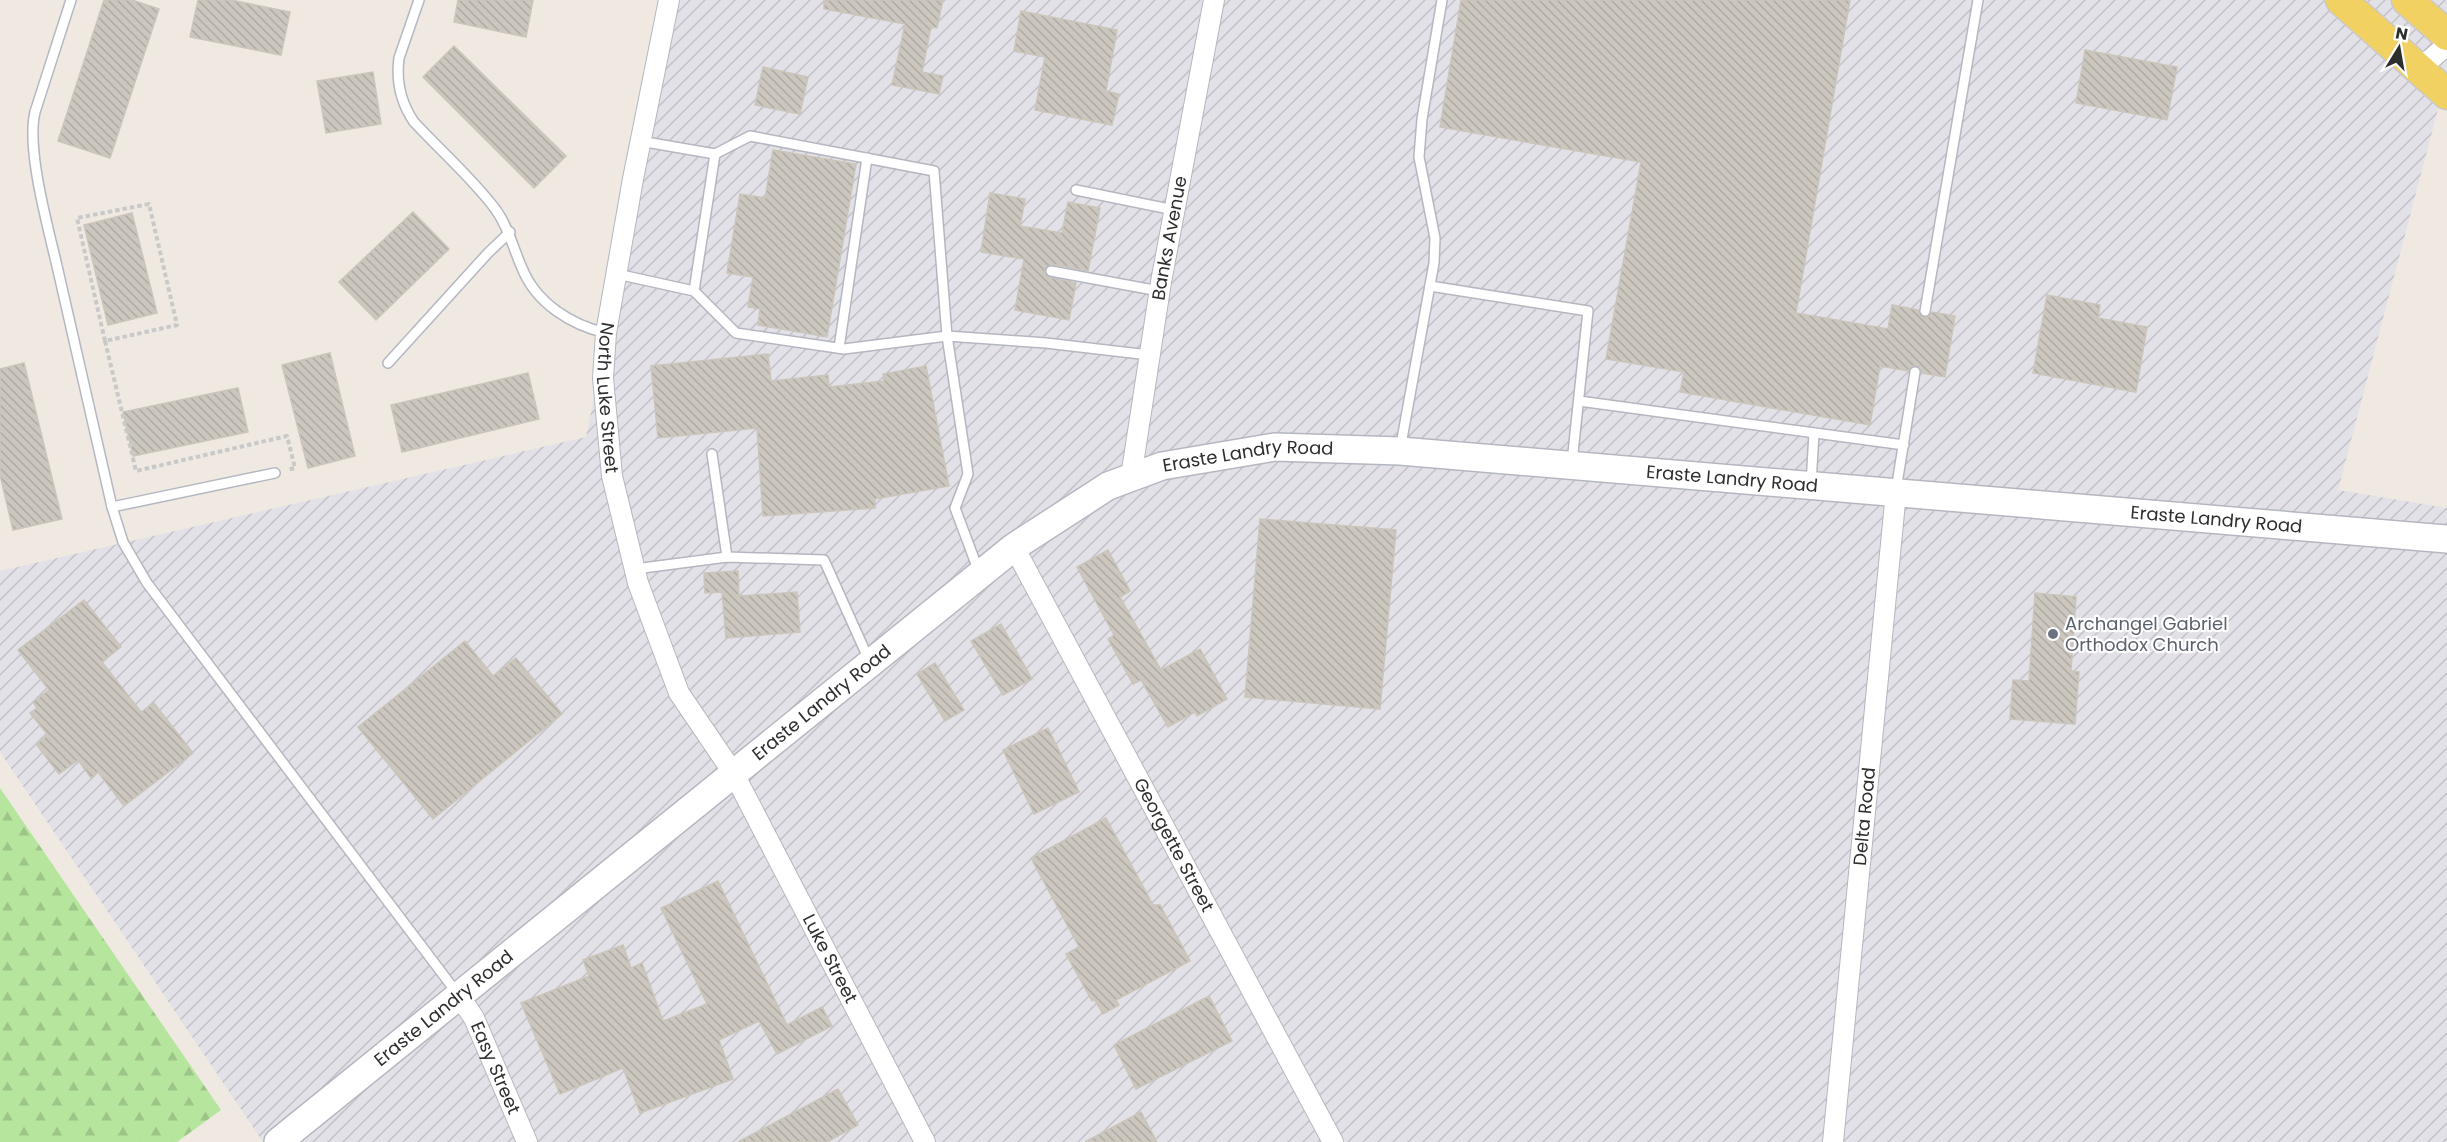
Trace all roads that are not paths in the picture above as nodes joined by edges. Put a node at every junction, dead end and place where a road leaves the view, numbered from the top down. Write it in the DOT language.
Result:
graph roads {
  1 [pos="71,0"];
  2 [pos="419,0"];
  3 [pos="669,0"];
  4 [pos="1214,0"];
  5 [pos="1442,0"];
  6 [pos="1978,0"];
  7 [pos="2341,0"];
  8 [pos="2407,0"];
  9 [pos="2447,35"];
  10 [pos="2447,45"];
  11 [pos="2420,69"];
  12 [pos="2447,94"];
  13 [pos="640,141"];
  14 [pos="716,154"];
  15 [pos="867,158"];
  16 [pos="1076,190"];
  17 [pos="1174,210"];
  18 [pos="510,232"];
  19 [pos="1051,271"];
  20 [pos="617,274"];
  21 [pos="1430,286"];
  22 [pos="694,291"];
  23 [pos="1159,291"];
  24 [pos="1925,311"];
  25 [pos="606,333"];
  26 [pos="946,336"];
  27 [pos="839,348"];
  28 [pos="1149,355"];
  29 [pos="388,363"];
  30 [pos="1915,372"];
  31 [pos="1579,401"];
  32 [pos="1814,432"];
  33 [pos="1904,445"];
  34 [pos="1400,451"];
  35 [pos="712,454"];
  36 [pos="1572,466"];
  37 [pos="275,473"];
  38 [pos="1131,477"];
  39 [pos="1811,485"];
  40 [pos="1896,492"];
  41 [pos="112,507"];
  42 [pos="2447,538"];
  43 [pos="1014,547"];
  44 [pos="726,556"];
  45 [pos="635,569"];
  46 [pos="980,574"];
  47 [pos="871,663"];
  48 [pos="734,774"];
  49 [pos="459,996"];
  50 [pos="278,1142"];
  51 [pos="527,1142"];
  52 [pos="925,1142"];
  53 [pos="1333,1142"];
  54 [pos="1833,1142"];
  1 -- 41 [label="lane"];
  2 -- 18 [label="lane"];
  3 -- 13 [label="street, North Luke Street"];
  4 -- 17 [label="street, Banks Avenue"];
  5 -- 21 [label="lane"];
  6 -- 24 [label="lane"];
  7 -- 11 [label="main road"];
  8 -- 9 [label="main road"];
  10 -- 11 [label="street"];
  11 -- 12 [label="main road"];
  13 -- 14 [label="lane"];
  13 -- 20 [label="street, North Luke Street"];
  14 -- 15 [label="lane"];
  14 -- 22 [label="lane"];
  15 -- 26 [label="lane"];
  15 -- 27 [label="lane"];
  16 -- 17 [label="lane"];
  17 -- 23 [label="street, Banks Avenue"];
  18 -- 25 [label="lane"];
  18 -- 29 [label="lane"];
  19 -- 23 [label="lane"];
  20 -- 22 [label="lane"];
  20 -- 25 [label="street, North Luke Street"];
  21 -- 31 [label="lane"];
  21 -- 34 [label="lane"];
  22 -- 27 [label="lane"];
  23 -- 28 [label="street, Banks Avenue"];
  25 -- 45 [label="street, North Luke Street"];
  26 -- 27 [label="lane"];
  26 -- 28 [label="lane"];
  26 -- 46 [label="lane"];
  28 -- 38 [label="street, Banks Avenue"];
  30 -- 33 [label="lane"];
  31 -- 32 [label="lane"];
  31 -- 36 [label="lane"];
  32 -- 33 [label="lane"];
  32 -- 39 [label="lane"];
  33 -- 40 [label="lane"];
  34 -- 36 [label="street, Eraste Landry Road"];
  34 -- 38 [label="street, Eraste Landry Road"];
  35 -- 44 [label="lane"];
  36 -- 39 [label="street, Eraste Landry Road"];
  37 -- 41 [label="lane"];
  38 -- 43 [label="street, Eraste Landry Road"];
  39 -- 40 [label="street, Eraste Landry Road"];
  40 -- 42 [label="street, Eraste Landry Road"];
  40 -- 54 [label="street, Delta Road"];
  41 -- 49 [label="lane"];
  43 -- 46 [label="street, Eraste Landry Road"];
  43 -- 53 [label="street, Georgette Street"];
  44 -- 45 [label="lane"];
  44 -- 47 [label="lane"];
  45 -- 48 [label="street, North Luke Street"];
  46 -- 47 [label="street, Eraste Landry Road"];
  47 -- 48 [label="street, Eraste Landry Road"];
  48 -- 49 [label="street, Eraste Landry Road"];
  48 -- 52 [label="street, Luke Street"];
  49 -- 50 [label="street, Eraste Landry Road"];
  49 -- 51 [label="street, Easy Street"];
}
